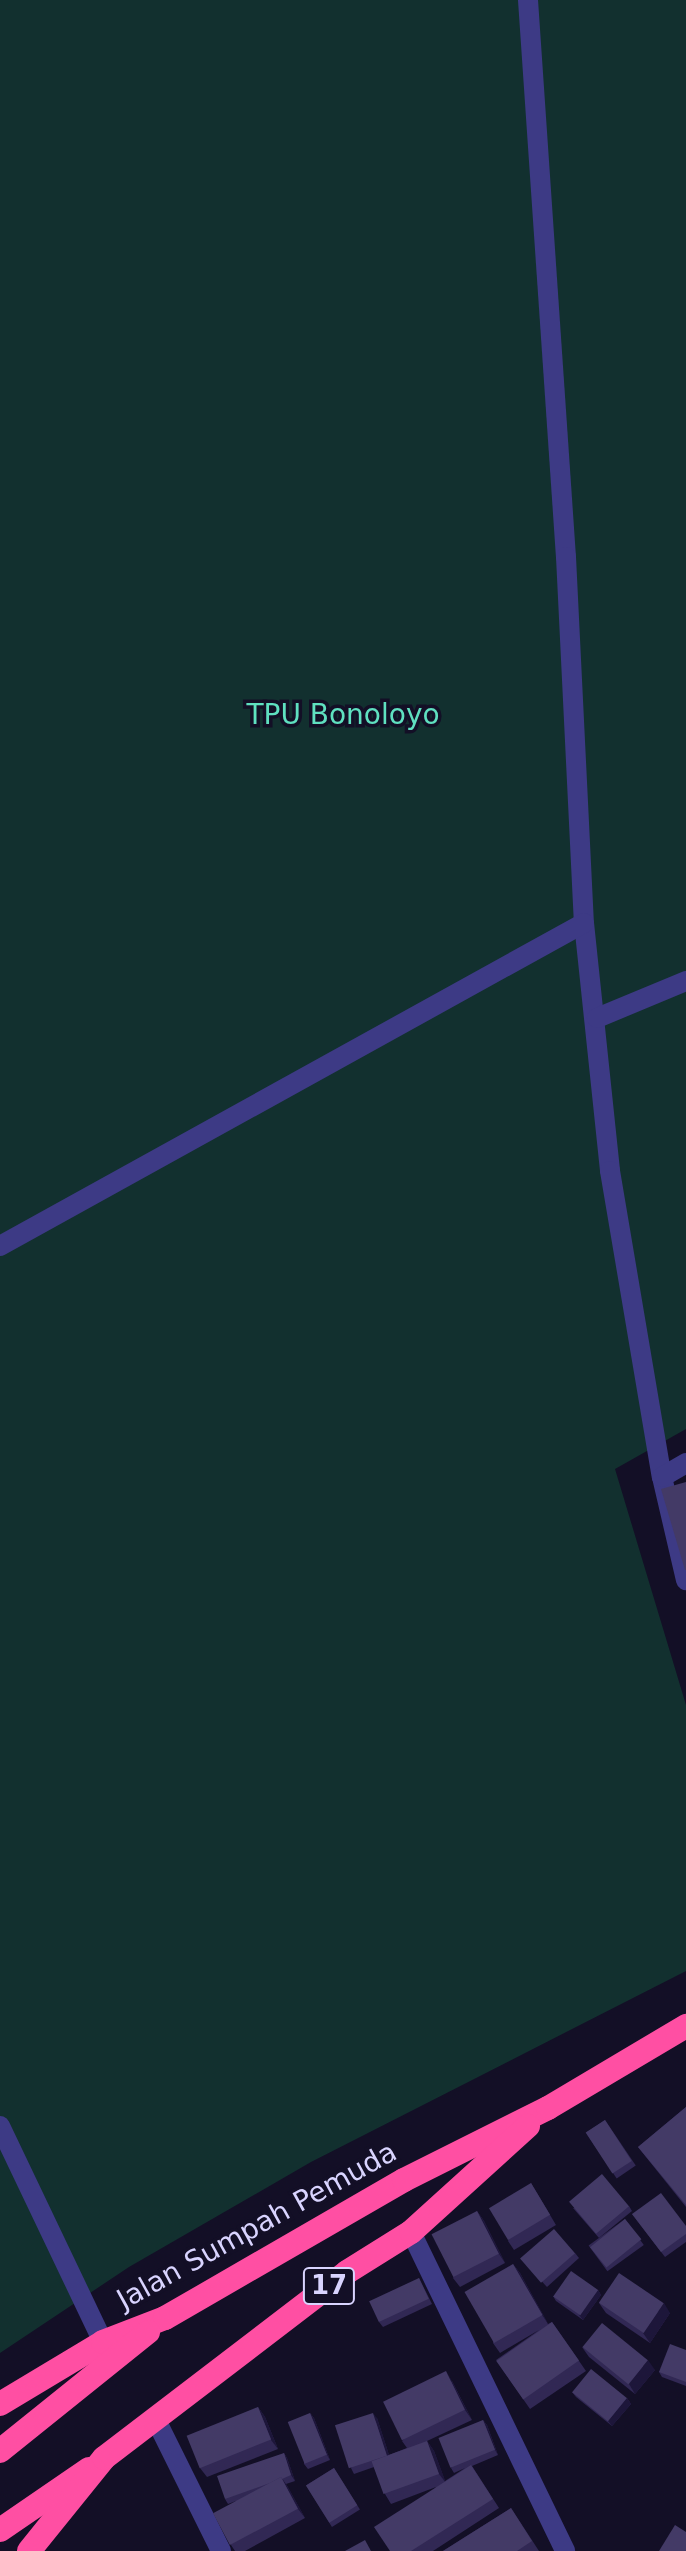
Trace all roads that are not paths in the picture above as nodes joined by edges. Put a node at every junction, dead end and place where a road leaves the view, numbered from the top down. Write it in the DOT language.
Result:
graph roads {
  1 [pos="528,0"];
  2 [pos="584,923"];
  3 [pos="686,981"];
  4 [pos="597,1018"];
  5 [pos="0,1246"];
  6 [pos="686,1463"];
  7 [pos="662,1477"];
  8 [pos="686,1580"];
  9 [pos="686,2026"];
  10 [pos="548,2108"];
  11 [pos="0,2126"];
  12 [pos="411,2232"];
  13 [pos="165,2318"];
  14 [pos="103,2342"];
  15 [pos="0,2404"];
  16 [pos="156,2420"];
  17 [pos="0,2451"];
  18 [pos="104,2458"];
  19 [pos="0,2530"];
  20 [pos="29,2551"];
  21 [pos="221,2551"];
  22 [pos="565,2551"];
  1 -- 2 [label="street"];
  2 -- 4 [label="street"];
  2 -- 5 [label="street"];
  3 -- 4 [label="street"];
  4 -- 7 [label="street"];
  6 -- 7 [label="street"];
  7 -- 8 [label="street"];
  9 -- 10 [label="highway, Jalan Sumpah Pemuda / 17"];
  10 -- 12 [label="highway, Jalan Sumpah Pemuda / 17"];
  10 -- 13 [label="highway, Jalan Sumpah Pemuda / 17"];
  11 -- 14 [label="street"];
  12 -- 16 [label="highway, Jalan Sumpah Pemuda / 17"];
  12 -- 22 [label="street"];
  13 -- 14 [label="highway, Jalan Sumpah Pemuda / 17"];
  13 -- 17 [label="highway"];
  14 -- 15 [label="highway, Jalan Sumpah Pemuda / 17"];
  16 -- 18 [label="highway, Jalan Sumpah Pemuda / 17"];
  16 -- 21 [label="street"];
  18 -- 19 [label="highway"];
  18 -- 20 [label="highway, Jalan Sumpah Pemuda / 17"];
}
